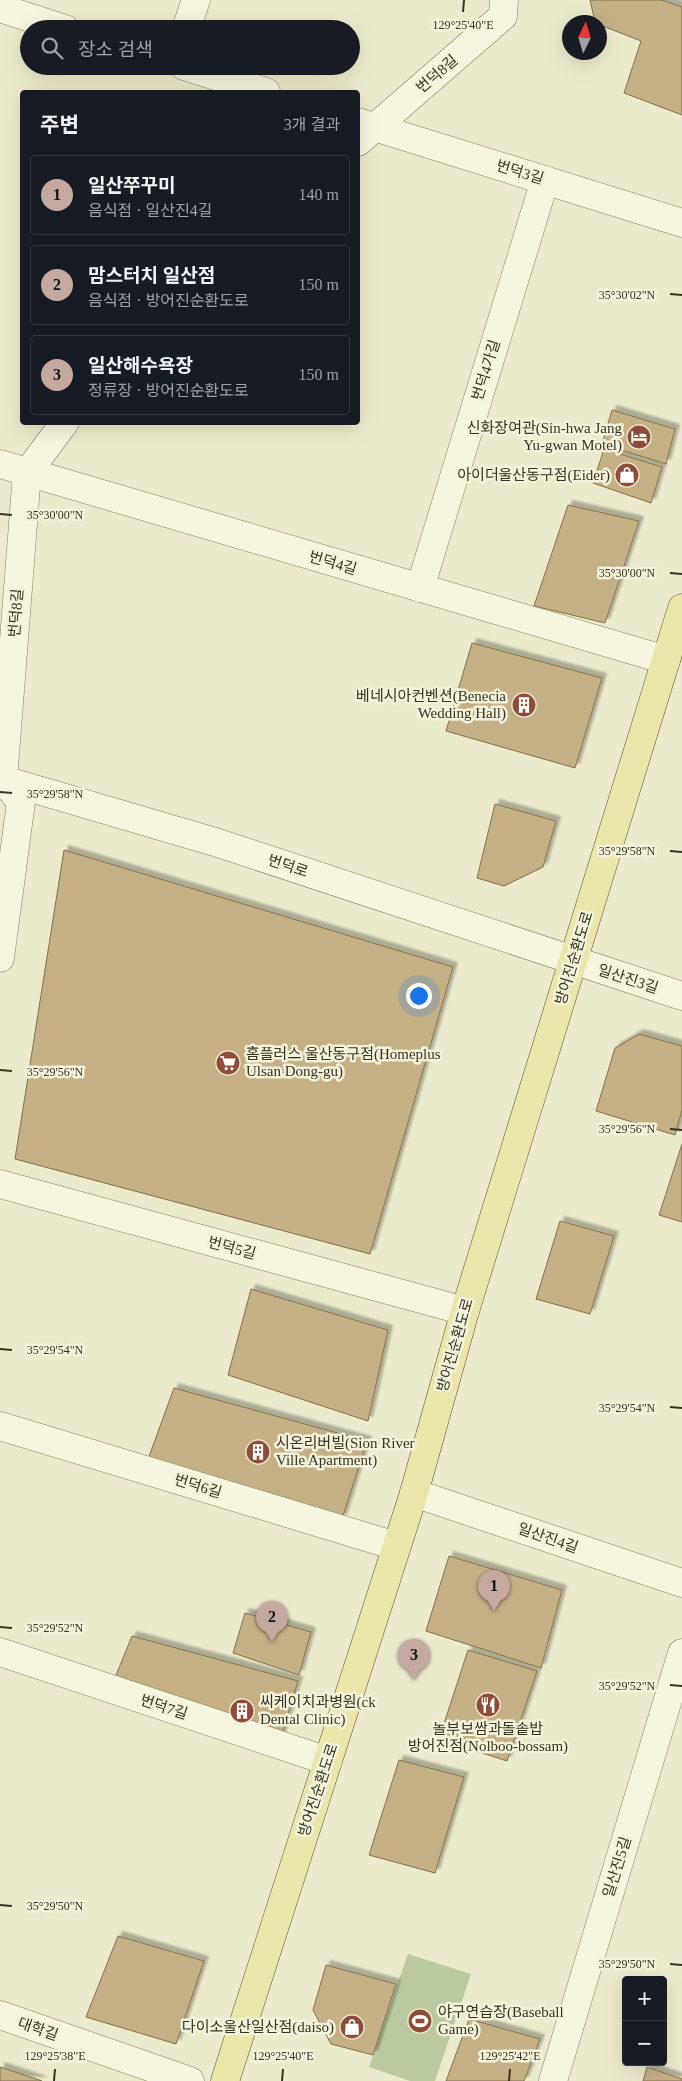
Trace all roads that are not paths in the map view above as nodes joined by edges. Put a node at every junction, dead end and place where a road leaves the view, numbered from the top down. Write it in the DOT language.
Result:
graph roads {
  1 [pos="196,0"];
  2 [pos="504,0"];
  3 [pos="0,8"];
  4 [pos="37,20"];
  5 [pos="189,20"];
  6 [pos="212,75"];
  7 [pos="260,90"];
  8 [pos="363,130"];
  9 [pos="544,180"];
  10 [pos="682,223"];
  11 [pos="63,425"];
  12 [pos="0,464"];
  13 [pos="27,473"];
  14 [pos="420,588"];
  15 [pos="682,608"];
  16 [pos="666,660"];
  17 [pos="2,780"];
  18 [pos="0,958"];
  19 [pos="573,961"];
  20 [pos="682,996"];
  21 [pos="0,1184"];
  22 [pos="465,1311"];
  23 [pos="0,1426"];
  24 [pos="414,1493"];
  25 [pos="396,1546"];
  26 [pos="682,1583"];
  27 [pos="0,1652"];
  28 [pos="682,1653"];
  29 [pos="328,1761"];
  30 [pos="0,2015"];
  31 [pos="190,2081"];
  32 [pos="225,2081"];
  33 [pos="553,2081"];
  1 -- 5 [label="street"];
  2 -- 8 [label="street, 번덕8길"];
  3 -- 4 [label="street"];
  6 -- 7 [label="street"];
  8 -- 9 [label="street, 번덕3길"];
  9 -- 10 [label="street, 번덕3길"];
  9 -- 14 [label="street, 번덕4가길"];
  11 -- 13 [label="street"];
  12 -- 13 [label="street, 번덕4길"];
  13 -- 14 [label="street, 번덕4길"];
  13 -- 17 [label="street, 번덕8길"];
  14 -- 16 [label="street, 번덕4길"];
  15 -- 16 [label="main road, 방어진순환도로"];
  16 -- 19 [label="main road, 방어진순환도로"];
  17 -- 18 [label="street"];
  17 -- 19 [label="street, 번덕로"];
  19 -- 20 [label="street, 일산진3길"];
  19 -- 22 [label="main road, 방어진순환도로"];
  21 -- 22 [label="street, 번덕5길"];
  22 -- 24 [label="main road, 방어진순환도로"];
  23 -- 25 [label="street, 번덕6길"];
  24 -- 25 [label="main road, 방어진순환도로"];
  24 -- 26 [label="street, 일산진4길"];
  25 -- 29 [label="main road, 방어진순환도로"];
  27 -- 29 [label="street, 번덕7길"];
  28 -- 33 [label="street, 일산진5길"];
  29 -- 32 [label="main road, 방어진순환도로"];
  30 -- 31 [label="street, 대학길"];
}
